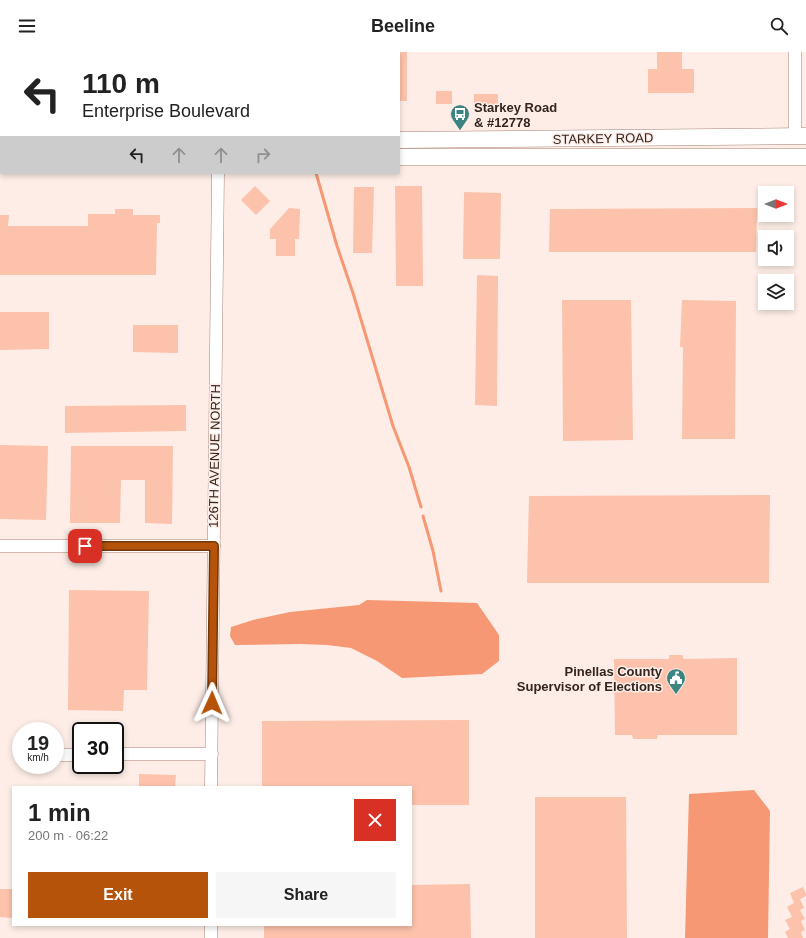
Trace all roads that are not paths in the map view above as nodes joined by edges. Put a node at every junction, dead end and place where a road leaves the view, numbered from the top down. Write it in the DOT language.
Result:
graph roads {
  1 [pos="796,52"];
  2 [pos="400,140"];
  3 [pos="802,140"];
  4 [pos="714,157"];
  5 [pos="806,157"];
  6 [pos="400,158"];
  7 [pos="218,174"];
  8 [pos="0,546"];
  9 [pos="214,546"];
  10 [pos="124,754"];
  11 [pos="212,754"];
  12 [pos="211,786"];
  13 [pos="210,926"];
  14 [pos="210,938"];
  1 -- 3 [label="street"];
  2 -- 3 [label="main road, STARKEY ROAD"];
  3 -- 4 [label="main road"];
  4 -- 5 [label="main road, STARKEY ROAD"];
  4 -- 6 [label="main road, STARKEY ROAD"];
  7 -- 9 [label="street, 126TH AVENUE NORTH"];
  8 -- 9 [label="street"];
  9 -- 11 [label="street, 126TH AVENUE NORTH"];
  10 -- 11 [label="street"];
  11 -- 12 [label="street, 126TH AVENUE NORTH"];
  13 -- 14 [label="street"];
}
